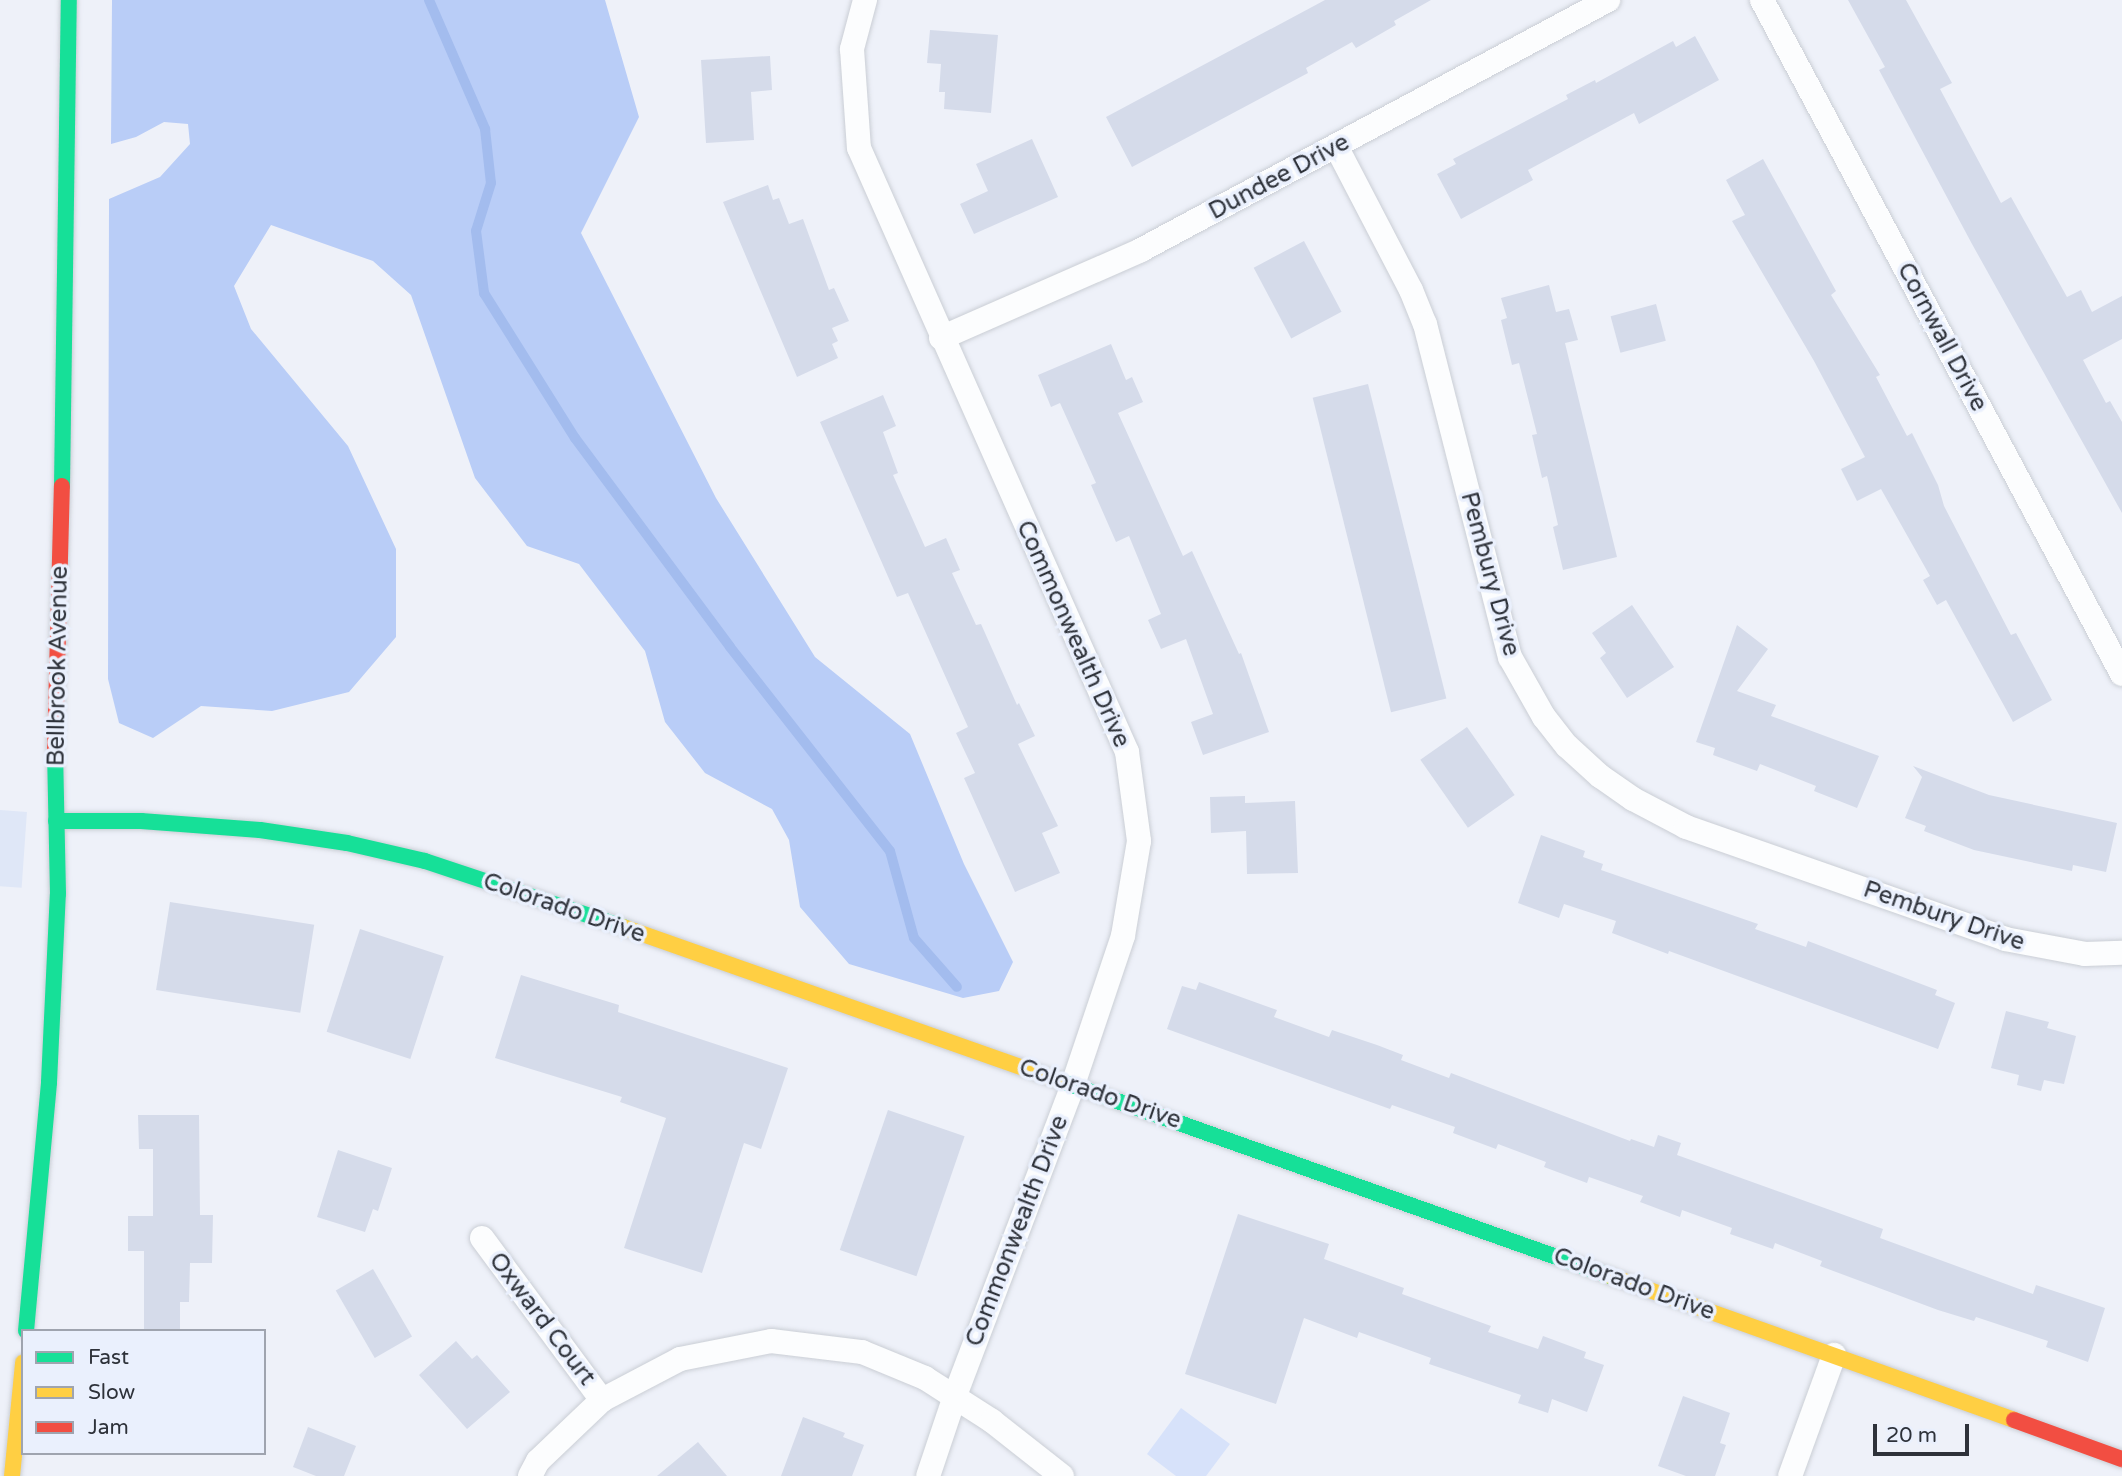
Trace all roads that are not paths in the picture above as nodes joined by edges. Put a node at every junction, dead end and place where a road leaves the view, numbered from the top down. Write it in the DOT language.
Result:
graph roads {
  1 [pos="69,0"];
  2 [pos="865,0"];
  3 [pos="1608,0"];
  4 [pos="1762,0"];
  5 [pos="1336,146"];
  6 [pos="941,338"];
  7 [pos="2122,674"];
  8 [pos="56,821"];
  9 [pos="2122,953"];
  10 [pos="1073,1085"];
  11 [pos="482,1238"];
  12 [pos="26,1329"];
  13 [pos="1834,1355"];
  14 [pos="21,1384"];
  15 [pos="955,1396"];
  16 [pos="602,1401"];
  17 [pos="2122,1459"];
  18 [pos="12,1476"];
  19 [pos="530,1476"];
  20 [pos="928,1476"];
  21 [pos="1062,1476"];
  22 [pos="1790,1476"];
  1 -- 8 [label="street, Bellbrook Avenue"];
  2 -- 6 [label="street, Commonwealth Drive"];
  3 -- 5 [label="street, Dundee Drive"];
  4 -- 7 [label="street, Cornwall Drive"];
  5 -- 6 [label="street, Dundee Drive"];
  5 -- 9 [label="street, Pembury Drive"];
  6 -- 10 [label="street, Commonwealth Drive"];
  8 -- 10 [label="street, Colorado Drive"];
  8 -- 12 [label="street, Bellbrook Avenue"];
  10 -- 13 [label="street, Colorado Drive"];
  10 -- 15 [label="street, Commonwealth Drive"];
  11 -- 16 [label="street, Oxward Court"];
  13 -- 17 [label="street, Colorado Drive"];
  13 -- 22 [label="street"];
  14 -- 18 [label="street"];
  15 -- 16 [label="street"];
  15 -- 20 [label="street, Commonwealth Drive"];
  15 -- 21 [label="street"];
  16 -- 19 [label="street"];
}
